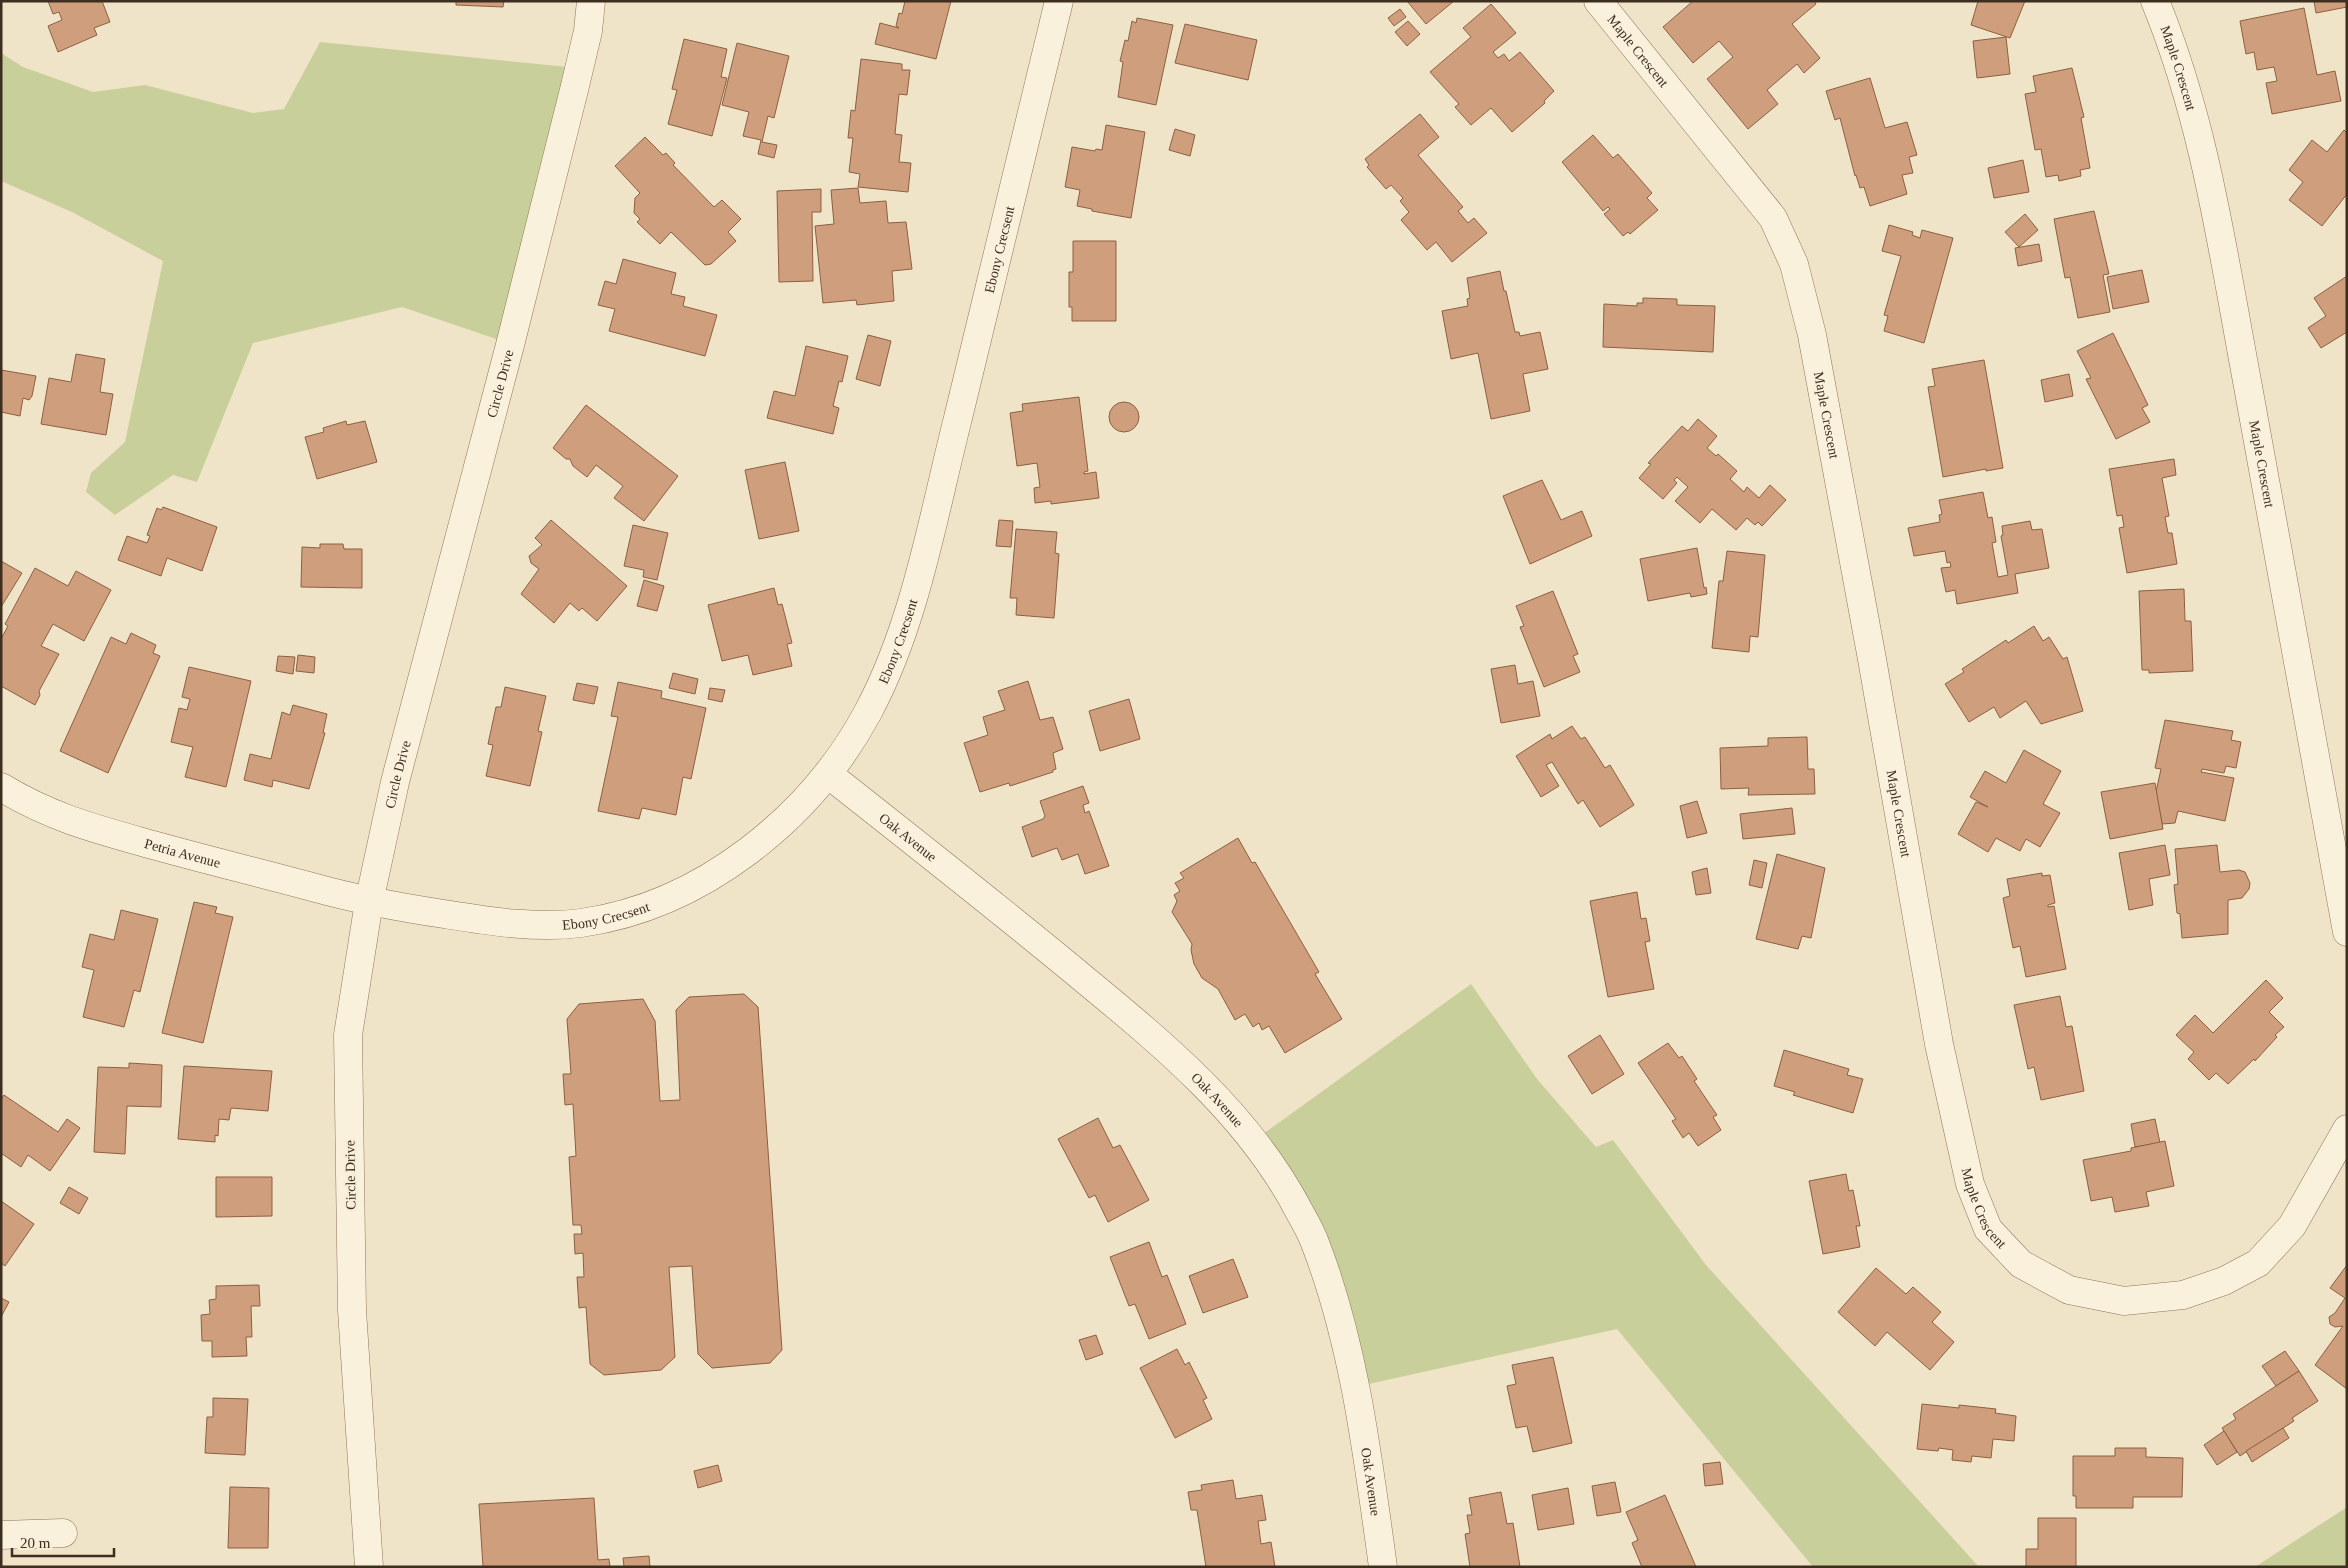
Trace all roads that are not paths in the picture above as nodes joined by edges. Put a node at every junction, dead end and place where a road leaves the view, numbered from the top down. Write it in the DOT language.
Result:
graph roads {
  1 [pos="591,1"];
  2 [pos="1059,1"];
  3 [pos="1598,1"];
  4 [pos="2155,1"];
  5 [pos="828,774"];
  6 [pos="1,787"];
  7 [pos="369,902"];
  8 [pos="2347,932"];
  9 [pos="2347,1129"];
  10 [pos="63,1533"];
  11 [pos="1,1535"];
  12 [pos="369,1567"];
  13 [pos="1383,1567"];
  1 -- 7 [label="street, Circle Drive"];
  2 -- 5 [label="street, Ebony Crecsent"];
  3 -- 9 [label="street, Maple Crescent"];
  4 -- 8 [label="street, Maple Crescent"];
  5 -- 7 [label="street, Ebony Crecsent"];
  5 -- 13 [label="street, Oak Avenue"];
  6 -- 7 [label="street, Petria Avenue"];
  7 -- 12 [label="street, Circle Drive"];
  10 -- 11 [label="street"];
}
